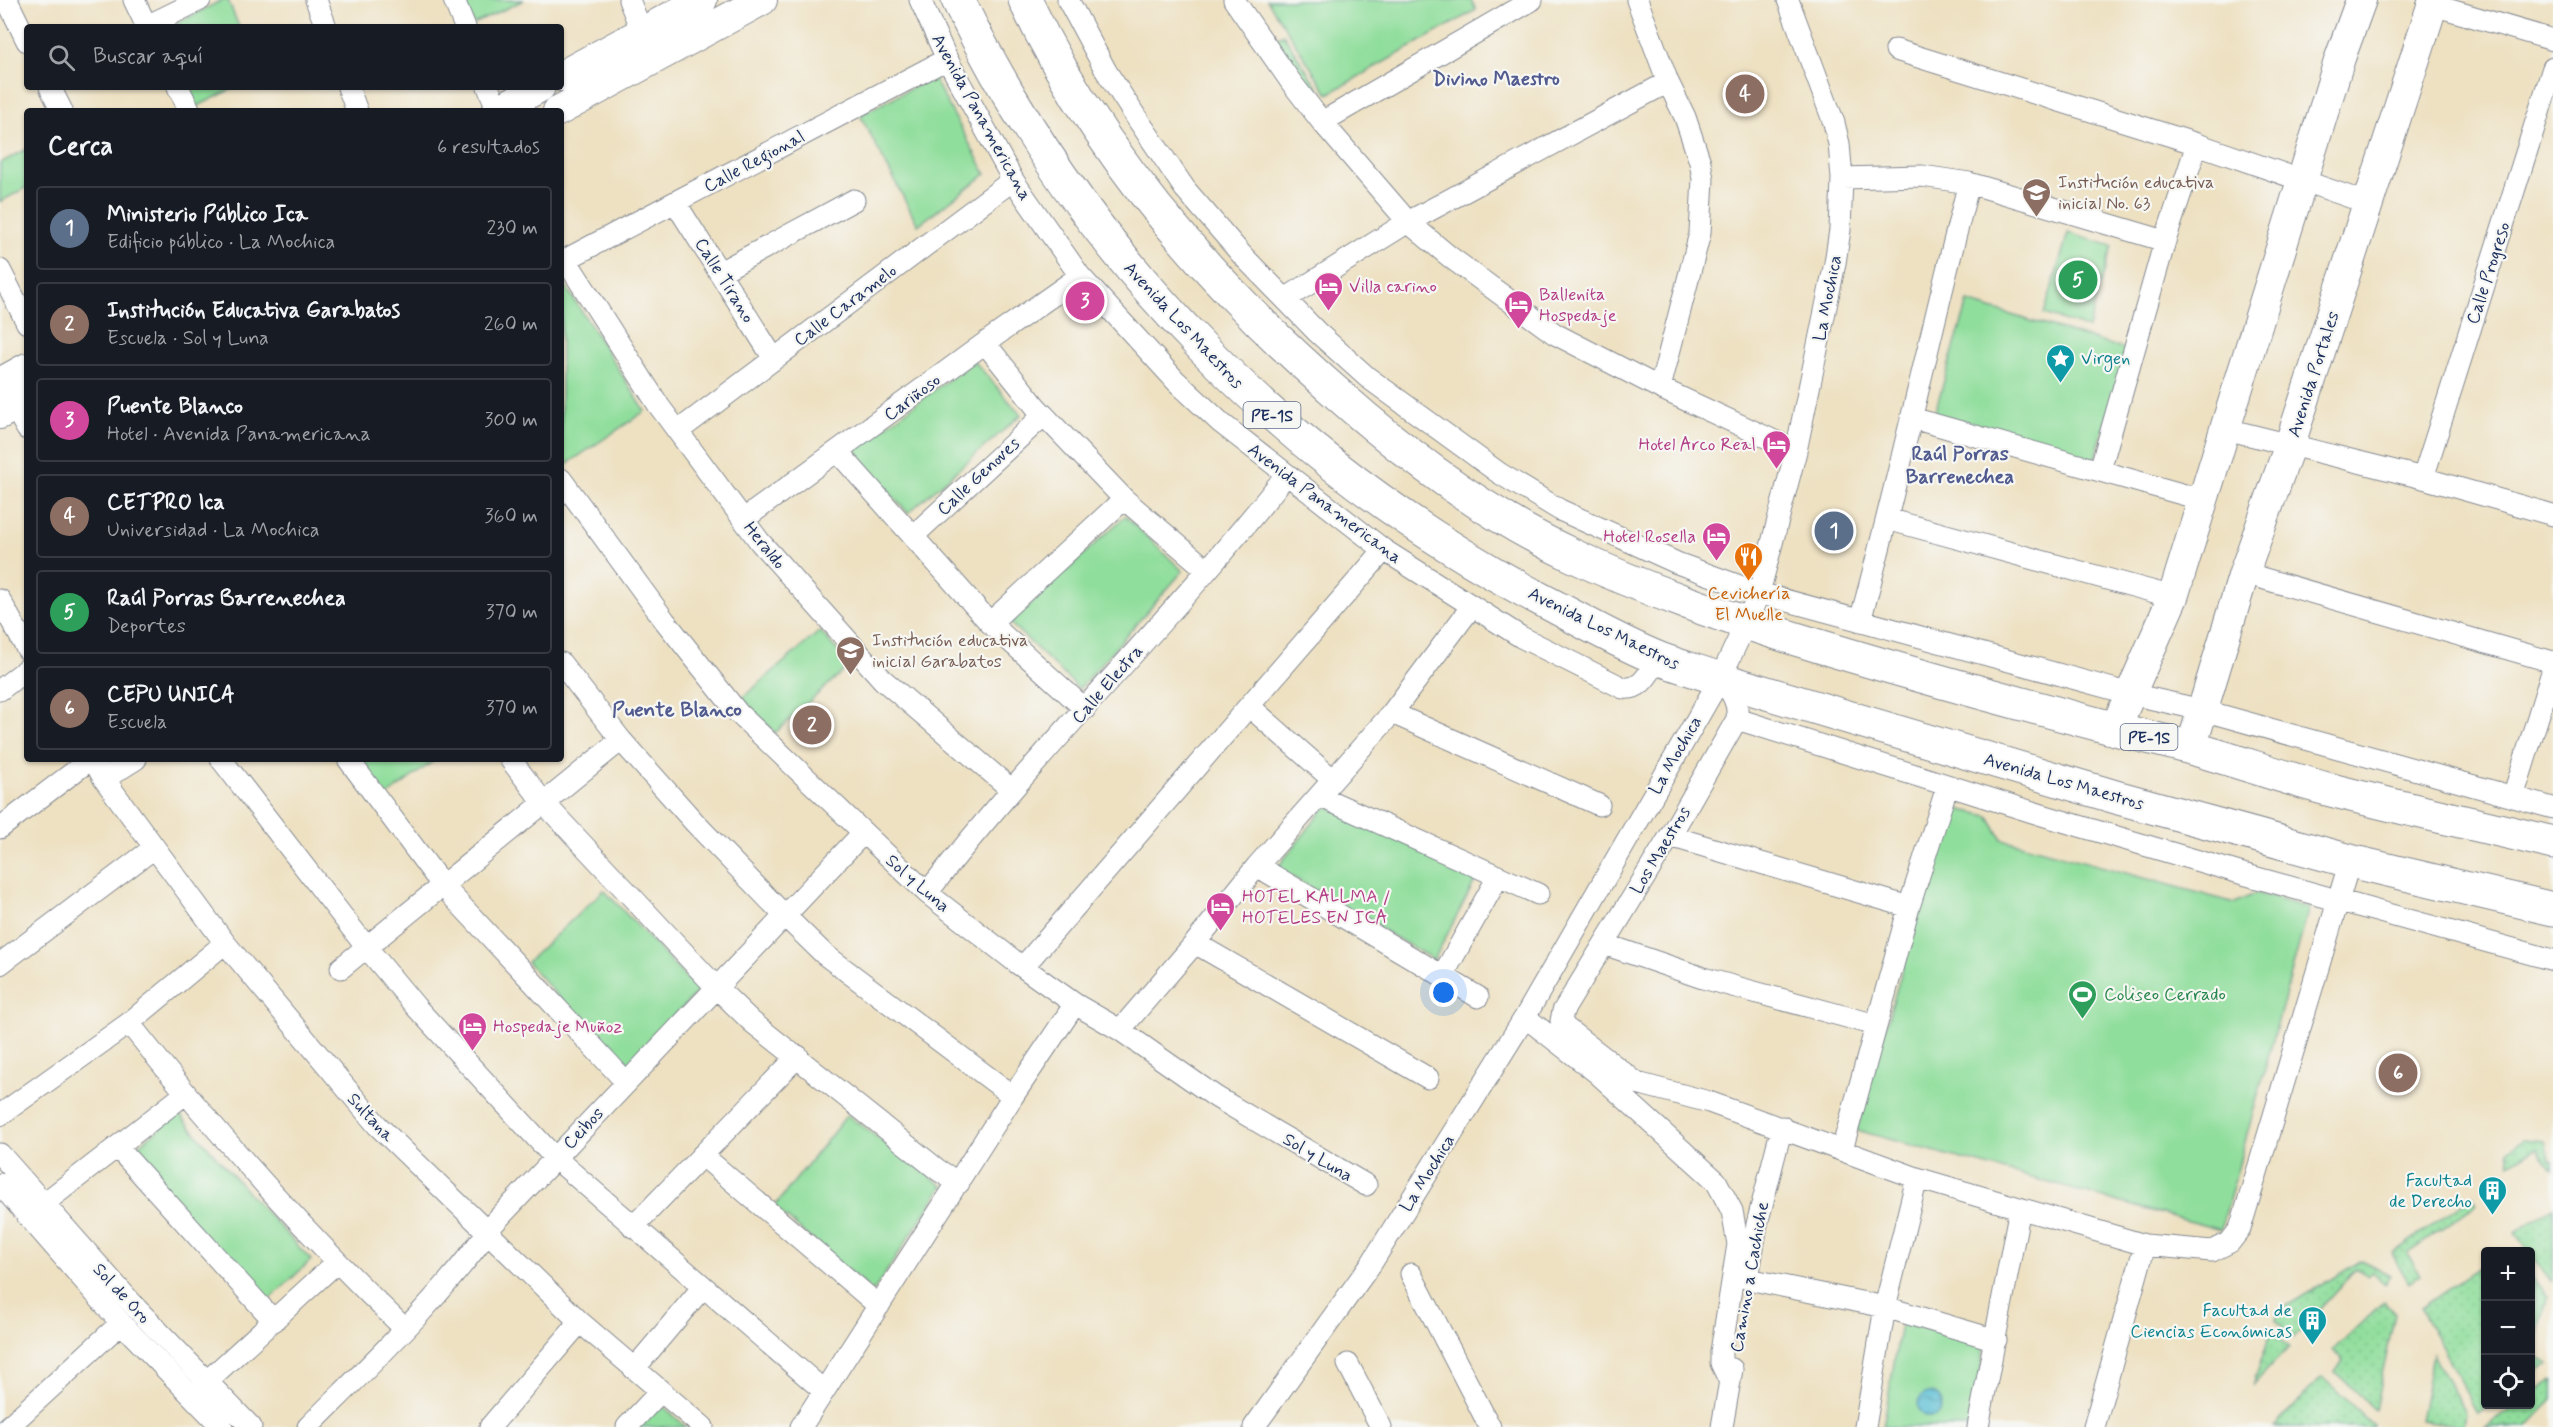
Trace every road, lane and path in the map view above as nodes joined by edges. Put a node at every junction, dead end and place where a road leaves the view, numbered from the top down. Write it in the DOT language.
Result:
graph roads {
  1 [pos="134,0"];
  2 [pos="200,0"];
  3 [pos="316,0"];
  4 [pos="454,0"];
  5 [pos="628,0"];
  6 [pos="702,0"];
  7 [pos="762,0"];
  8 [pos="920,0"];
  9 [pos="958,0"];
  10 [pos="1025,0"];
  11 [pos="1068,0"];
  12 [pos="1234,0"];
  13 [pos="1532,0"];
  14 [pos="1637,0"];
  15 [pos="1788,0"];
  16 [pos="2361,0"];
  17 [pos="2434,3"];
  18 [pos="8,5"];
  19 [pos="1498,9"];
  20 [pos="146,24"];
  21 [pos="153,24"];
  22 [pos="325,24"];
  23 [pos="464,24"];
  24 [pos="642,32"];
  25 [pos="24,35"];
  26 [pos="2553,40"];
  27 [pos="1896,50"];
  28 [pos="947,59"];
  29 [pos="2553,68"];
  30 [pos="564,74"];
  31 [pos="1668,82"];
  32 [pos="52,90"];
  33 [pos="180,90"];
  34 [pos="349,90"];
  35 [pos="489,90"];
  36 [pos="535,90"];
  37 [pos="60,108"];
  38 [pos="188,108"];
  39 [pos="356,108"];
  40 [pos="496,108"];
  41 [pos="502,108"];
  42 [pos="564,108"];
  43 [pos="1323,122"];
  44 [pos="2197,144"];
  45 [pos="1842,178"];
  46 [pos="2303,179"];
  47 [pos="1013,180"];
  48 [pos="1969,183"];
  49 [pos="854,200"];
  50 [pos="675,202"];
  51 [pos="2370,204"];
  52 [pos="1408,222"];
  53 [pos="2165,241"];
  54 [pos="564,261"];
  55 [pos="0,270"];
  56 [pos="720,272"];
  57 [pos="1080,276"];
  58 [pos="1285,299"];
  59 [pos="24,317"];
  60 [pos="985,343"];
  61 [pos="774,359"];
  62 [pos="24,377"];
  63 [pos="1660,388"];
  64 [pos="14,406"];
  65 [pos="1044,415"];
  66 [pos="1912,418"];
  67 [pos="2226,429"];
  68 [pos="678,431"];
  69 [pos="2290,444"];
  70 [pos="1796,451"];
  71 [pos="838,452"];
  72 [pos="2100,470"];
  73 [pos="1286,475"];
  74 [pos="2423,478"];
  75 [pos="565,491"];
  76 [pos="1124,499"];
  77 [pos="2203,500"];
  78 [pos="2553,515"];
  79 [pos="744,519"];
  80 [pos="1887,519"];
  81 [pos="912,536"];
  82 [pos="1384,550"];
  83 [pos="1206,569"];
  84 [pos="2244,573"];
  85 [pos="1759,593"];
  86 [pos="2173,597"];
  87 [pos="0,600"];
  88 [pos="1473,606"];
  89 [pos="1860,621"];
  90 [pos="990,623"];
  91 [pos="1746,623"];
  92 [pos="24,644"];
  93 [pos="1659,658"];
  94 [pos="2553,663"];
  95 [pos="564,667"];
  96 [pos="2553,669"];
  97 [pos="24,671"];
  98 [pos="1720,679"];
  99 [pos="0,690"];
  100 [pos="2131,694"];
  101 [pos="1249,706"];
  102 [pos="1085,709"];
  103 [pos="2202,710"];
  104 [pos="1392,713"];
  105 [pos="1737,719"];
  106 [pos="2115,729"];
  107 [pos="621,740"];
  108 [pos="2191,748"];
  109 [pos="88,762"];
  110 [pos="94,762"];
  111 [pos="131,762"];
  112 [pos="223,762"];
  113 [pos="350,762"];
  114 [pos="512,762"];
  115 [pos="104,779"];
  116 [pos="1332,779"];
  117 [pos="1947,787"];
  118 [pos="1012,790"];
  119 [pos="1319,796"];
  120 [pos="2513,797"];
  121 [pos="544,803"];
  122 [pos="1599,805"];
  123 [pos="2553,808"];
  124 [pos="0,828"];
  125 [pos="863,833"];
  126 [pos="1670,836"];
  127 [pos="2553,843"];
  128 [pos="154,848"];
  129 [pos="2350,861"];
  130 [pos="1257,866"];
  131 [pos="1498,876"];
  132 [pos="442,885"];
  133 [pos="927,893"];
  134 [pos="1538,894"];
  135 [pos="2338,900"];
  136 [pos="1909,907"];
  137 [pos="2553,909"];
  138 [pos="784,915"];
  139 [pos="225,943"];
  140 [pos="1195,943"];
  141 [pos="1605,944"];
  142 [pos="367,948"];
  143 [pos="2553,960"];
  144 [pos="0,964"];
  145 [pos="1023,967"];
  146 [pos="341,969"];
  147 [pos="1443,975"];
  148 [pos="716,987"];
  149 [pos="1478,997"];
  150 [pos="1075,1004"];
  151 [pos="1525,1017"];
  152 [pos="129,1023"];
  153 [pos="1876,1025"];
  154 [pos="1120,1030"];
  155 [pos="798,1056"];
  156 [pos="1428,1078"];
  157 [pos="626,1082"];
  158 [pos="1631,1091"];
  159 [pos="185,1094"];
  160 [pos="1013,1096"];
  161 [pos="0,1115"];
  162 [pos="1782,1127"];
  163 [pos="117,1148"];
  164 [pos="1842,1150"];
  165 [pos="0,1154"];
  166 [pos="702,1155"];
  167 [pos="554,1158"];
  168 [pos="1917,1178"];
  169 [pos="959,1183"];
  170 [pos="1366,1185"];
  171 [pos="2,1190"];
  172 [pos="43,1204"];
  173 [pos="2020,1208"];
  174 [pos="633,1227"];
  175 [pos="487,1232"];
  176 [pos="2145,1245"];
  177 [pos="336,1263"];
  178 [pos="1411,1274"];
  179 [pos="1748,1279"];
  180 [pos="703,1287"];
  181 [pos="879,1306"];
  182 [pos="1886,1307"];
  183 [pos="274,1321"];
  184 [pos="121,1323"];
  185 [pos="580,1323"];
  186 [pos="405,1329"];
  187 [pos="1996,1340"];
  188 [pos="1348,1364"];
  189 [pos="634,1369"];
  190 [pos="1730,1382"];
  191 [pos="206,1383"];
  192 [pos="660,1392"];
  193 [pos="824,1392"];
  194 [pos="8,1427"];
  195 [pos="222,1427"];
  196 [pos="251,1427"];
  197 [pos="308,1427"];
  198 [pos="490,1427"];
  199 [pos="627,1427"];
  200 [pos="703,1427"];
  201 [pos="801,1427"];
  202 [pos="1254,1427"];
  203 [pos="1381,1427"];
  204 [pos="1491,1427"];
  205 [pos="1722,1427"];
  206 [pos="1865,1427"];
  207 [pos="1978,1427"];
  208 [pos="2094,1427"];
  1 -- 20 [label="street"];
  2 -- 21 [label="street"];
  3 -- 22 [label="street"];
  4 -- 23 [label="street"];
  5 -- 24 [label="street"];
  6 -- 24 [label="street"];
  7 -- 42 [label="street"];
  8 -- 28 [label="street, Avenida Panamericana"];
  9 -- 93 [label="highway, Avenida Los Maestros / PE-1S"];
  10 -- 91 [label="highway, PE-1S"];
  11 -- 58 [label="street"];
  12 -- 43 [label="street"];
  13 -- 19 [label="street"];
  14 -- 31 [label="street"];
  15 -- 45 [label="street, La Mochica"];
  16 -- 46 [label="street"];
  17 -- 26 [label="street"];
  17 -- 51 [label="street, Avenida Portales"];
  18 -- 25 [label="street"];
  19 -- 43 [label="street"];
  24 -- 30 [label="street"];
  27 -- 44 [label="street"];
  28 -- 47 [label="street, Avenida Panamericana"];
  28 -- 50 [label="street, Calle Regional"];
  29 -- 74 [label="street, Calle Progreso"];
  31 -- 52 [label="street"];
  31 -- 63 [label="street"];
  32 -- 37 [label="street"];
  33 -- 38 [label="street"];
  34 -- 39 [label="street"];
  35 -- 40 [label="street"];
  36 -- 41 [label="street"];
  43 -- 52 [label="street"];
  44 -- 46 [label="street"];
  44 -- 53 [label="street"];
  45 -- 48 [label="street"];
  45 -- 70 [label="street, La Mochica"];
  46 -- 51 [label="street"];
  46 -- 67 [label="street"];
  47 -- 57 [label="street, Avenida Panamericana"];
  47 -- 61 [label="street, Calle Caramelo"];
  48 -- 53 [label="street"];
  48 -- 66 [label="street"];
  49 -- 56 [label="street"];
  50 -- 54 [label="street, Calle Regional"];
  50 -- 56 [label="street, Calle Tirano"];
  51 -- 69 [label="street, Avenida Portales"];
  52 -- 58 [label="street"];
  52 -- 63 [label="street"];
  53 -- 72 [label="street"];
  54 -- 68 [label="street, Heraldo"];
  55 -- 59 [label="street"];
  56 -- 61 [label="street, Calle Tirano"];
  57 -- 60 [label="street, Cariñoso"];
  57 -- 73 [label="street, Avenida Panamericana"];
  58 -- 85 [label="street"];
  60 -- 65 [label="street"];
  60 -- 71 [label="street, Cariñoso"];
  61 -- 68 [label="street, Calle Caramelo"];
  62 -- 64 [label="street"];
  63 -- 70 [label="street"];
  65 -- 76 [label="street"];
  65 -- 81 [label="street, Calle Genoves"];
  66 -- 72 [label="street"];
  66 -- 80 [label="street"];
  67 -- 69 [label="street"];
  67 -- 77 [label="street"];
  68 -- 79 [label="street, Heraldo"];
  69 -- 74 [label="street"];
  69 -- 84 [label="street, Avenida Portales"];
  70 -- 85 [label="street, La Mochica"];
  71 -- 79 [label="street, Cariñoso"];
  71 -- 81 [label="street"];
  72 -- 77 [label="street"];
  73 -- 82 [label="street, Avenida Panamericana"];
  73 -- 83 [label="street, Calle Electra"];
  74 -- 78 [label="street"];
  75 -- 125 [label="street, Sol y Luna"];
  76 -- 83 [label="street"];
  76 -- 90 [label="street"];
  77 -- 86 [label="street"];
  79 -- 118 [label="street, Heraldo"];
  80 -- 86 [label="street"];
  80 -- 89 [label="street"];
  81 -- 90 [label="street"];
  82 -- 88 [label="street, Avenida Panamericana"];
  82 -- 101 [label="street"];
  83 -- 102 [label="street, Calle Electra"];
  84 -- 94 [label="street"];
  84 -- 103 [label="street, Avenida Portales"];
  85 -- 89 [label="street"];
  85 -- 91 [label="street, La Mochica"];
  86 -- 100 [label="street"];
  87 -- 92 [label="street"];
  88 -- 93 [label="street, Avenida Panamericana"];
  88 -- 104 [label="street"];
  89 -- 100 [label="street"];
  90 -- 102 [label="street"];
  91 -- 98 [label="street, La Mochica"];
  91 -- 106 [label="highway, PE-1S"];
  93 -- 98 [label="highway, Avenida Los Maestros / PE-1S"];
  95 -- 107 [label="street"];
  96 -- 120 [label="street"];
  97 -- 99 [label="street"];
  98 -- 105 [label="street"];
  98 -- 129 [label="highway, Avenida Los Maestros / PE-1S"];
  98 -- 151 [label="street, La Mochica"];
  100 -- 103 [label="street"];
  100 -- 106 [label="street"];
  101 -- 116 [label="street"];
  101 -- 145 [label="street"];
  102 -- 118 [label="street, Calle Electra"];
  103 -- 108 [label="street, Avenida Portales"];
  103 -- 120 [label="street"];
  104 -- 116 [label="street"];
  104 -- 122 [label="street"];
  105 -- 117 [label="street"];
  105 -- 126 [label="street, Los Maestros"];
  106 -- 108 [label="highway, PE-1S"];
  107 -- 121 [label="street"];
  107 -- 138 [label="street"];
  108 -- 127 [label="highway, PE-1S"];
  109 -- 124 [label="street"];
  110 -- 115 [label="street, Sultana"];
  111 -- 115 [label="street"];
  112 -- 142 [label="street"];
  113 -- 132 [label="street"];
  114 -- 121 [label="street"];
  115 -- 128 [label="street, Sultana"];
  116 -- 119 [label="street"];
  117 -- 135 [label="street"];
  117 -- 136 [label="street"];
  118 -- 133 [label="street, Calle Electra"];
  119 -- 130 [label="street"];
  119 -- 131 [label="street"];
  120 -- 123 [label="street"];
  121 -- 132 [label="street"];
  121 -- 148 [label="street"];
  125 -- 133 [label="street, Sol y Luna"];
  125 -- 138 [label="street, Ceibos"];
  126 -- 136 [label="street"];
  126 -- 141 [label="street, Los Maestros"];
  128 -- 139 [label="street, Sultana"];
  128 -- 144 [label="street"];
  129 -- 135 [label="street"];
  129 -- 137 [label="highway, Avenida Los Maestros / PE-1S"];
  130 -- 140 [label="street"];
  130 -- 147 [label="street"];
  131 -- 134 [label="street"];
  131 -- 147 [label="street"];
  132 -- 142 [label="street"];
  132 -- 157 [label="street"];
  133 -- 145 [label="street, Sol y Luna"];
  135 -- 143 [label="street"];
  135 -- 176 [label="street"];
  136 -- 153 [label="street"];
  138 -- 148 [label="street, Ceibos"];
  138 -- 160 [label="street"];
  139 -- 152 [label="street"];
  139 -- 175 [label="street, Sultana"];
  140 -- 154 [label="street"];
  140 -- 156 [label="street"];
  141 -- 153 [label="street"];
  141 -- 158 [label="street, Los Maestros"];
  142 -- 146 [label="street"];
  142 -- 167 [label="street"];
  145 -- 150 [label="street, Sol y Luna"];
  147 -- 149 [label="street"];
  148 -- 155 [label="street"];
  148 -- 157 [label="street, Ceibos"];
  150 -- 154 [label="street, Sol y Luna"];
  150 -- 160 [label="street"];
  151 -- 158 [label="street"];
  151 -- 202 [label="street, La Mochica"];
  152 -- 159 [label="street"];
  152 -- 161 [label="street"];
  153 -- 164 [label="street"];
  154 -- 170 [label="street, Sol y Luna"];
  155 -- 166 [label="street"];
  155 -- 169 [label="street"];
  157 -- 167 [label="street, Ceibos"];
  158 -- 162 [label="street"];
  158 -- 190 [label="street"];
  159 -- 163 [label="street"];
  159 -- 177 [label="street"];
  160 -- 169 [label="street"];
  162 -- 164 [label="street"];
  162 -- 179 [label="street, Camino a Cachiche"];
  163 -- 172 [label="street"];
  163 -- 183 [label="street"];
  164 -- 168 [label="street"];
  165 -- 172 [label="street, Sol de Oro"];
  166 -- 174 [label="street"];
  166 -- 181 [label="street"];
  167 -- 174 [label="street"];
  167 -- 175 [label="street, Ceibos"];
  168 -- 173 [label="street"];
  168 -- 182 [label="street"];
  169 -- 181 [label="street"];
  171 -- 184 [label="street"];
  172 -- 191 [label="street, Sol de Oro"];
  173 -- 176 [label="street"];
  173 -- 187 [label="street"];
  174 -- 180 [label="street"];
  175 -- 185 [label="street, Sultana"];
  175 -- 186 [label="street, Ceibos"];
  176 -- 208 [label="street"];
  177 -- 183 [label="street"];
  177 -- 186 [label="street"];
  178 -- 204 [label="street"];
  179 -- 182 [label="street"];
  179 -- 190 [label="street, Camino a Cachiche"];
  180 -- 189 [label="street"];
  180 -- 193 [label="street"];
  181 -- 193 [label="street"];
  182 -- 187 [label="street"];
  182 -- 206 [label="street"];
  183 -- 191 [label="street"];
  184 -- 194 [label="street"];
  184 -- 195 [label="street"];
  185 -- 189 [label="street, Sultana"];
  185 -- 198 [label="street"];
  186 -- 197 [label="street, Ceibos"];
  187 -- 207 [label="street"];
  188 -- 203 [label="street"];
  189 -- 192 [label="street, Sultana"];
  190 -- 205 [label="street, Camino a Cachiche"];
  191 -- 196 [label="street, Sol de Oro"];
  192 -- 199 [label="street"];
  192 -- 200 [label="street, Sultana"];
  193 -- 201 [label="street"];
}
